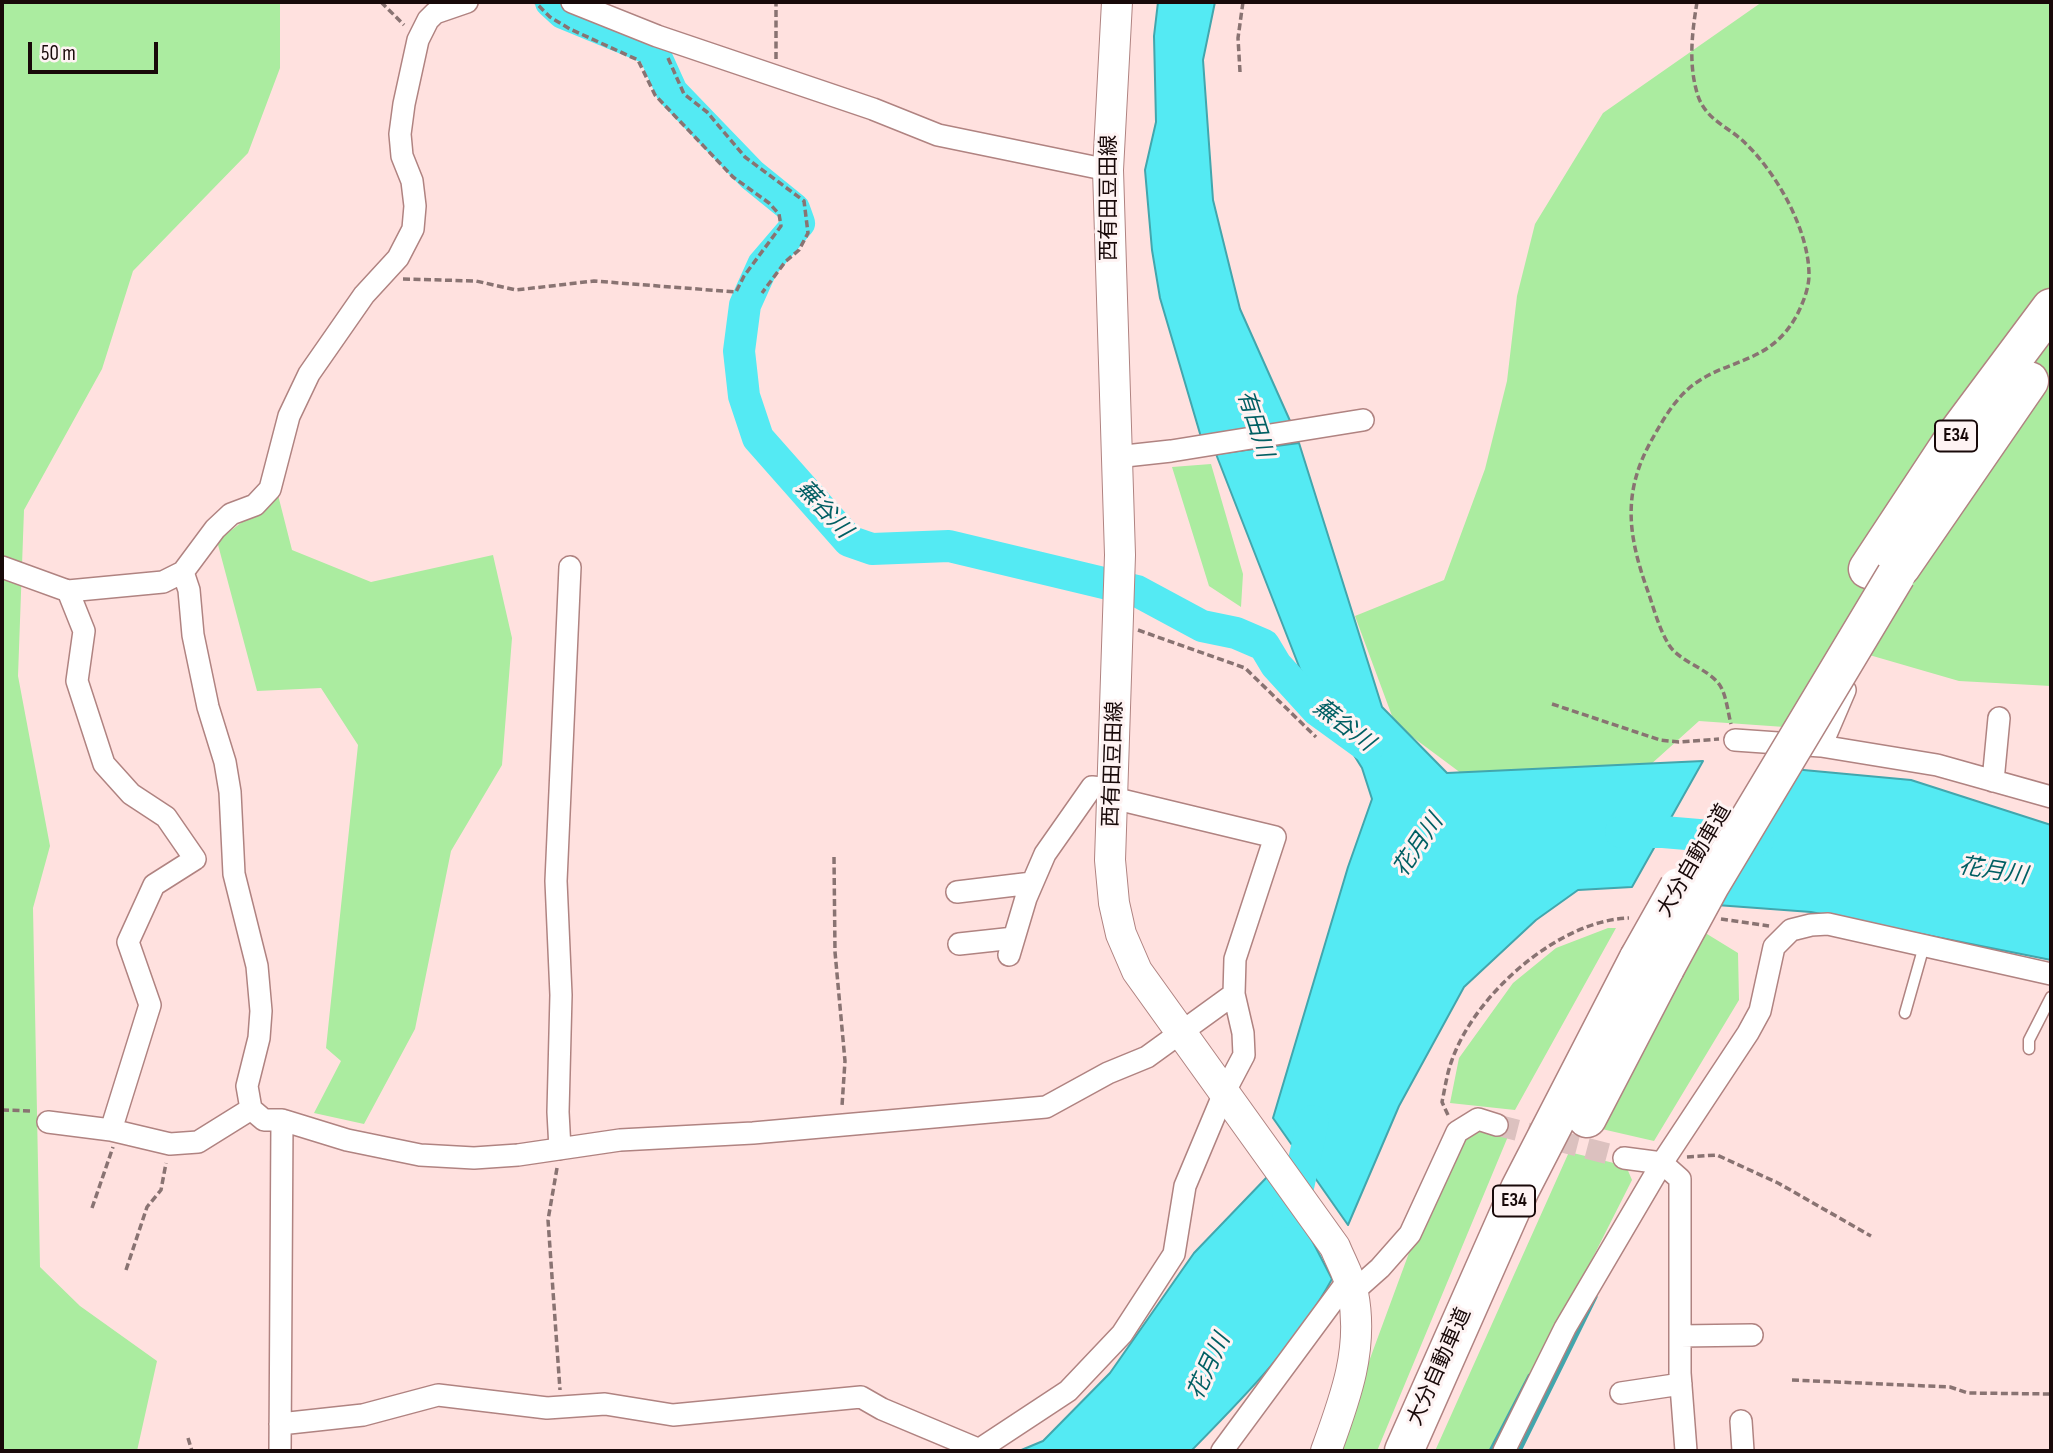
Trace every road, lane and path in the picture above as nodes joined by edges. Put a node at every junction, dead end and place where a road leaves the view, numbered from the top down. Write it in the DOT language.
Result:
graph roads {
  1 [pos="381,2"];
  2 [pos="467,2"];
  3 [pos="535,2"];
  4 [pos="572,2"];
  5 [pos="776,2"];
  6 [pos="1117,2"];
  7 [pos="1243,2"];
  8 [pos="1697,2"];
  9 [pos="662,38"];
  10 [pos="418,40"];
  11 [pos="1240,72"];
  12 [pos="776,78"];
  13 [pos="1108,170"];
  14 [pos="380,278"];
  15 [pos="762,293"];
  16 [pos="2051,308"];
  17 [pos="2051,351"];
  18 [pos="1363,420"];
  19 [pos="1115,457"];
  20 [pos="570,566"];
  21 [pos="2,567"];
  22 [pos="183,572"];
  23 [pos="1882,572"];
  24 [pos="68,591"];
  25 [pos="1124,631"];
  26 [pos="1848,682"];
  27 [pos="1552,704"];
  28 [pos="1998,718"];
  29 [pos="1316,737"];
  30 [pos="1735,740"];
  31 [pos="1821,746"];
  32 [pos="1993,781"];
  33 [pos="1113,793"];
  34 [pos="2051,797"];
  35 [pos="834,857"];
  36 [pos="1032,883"];
  37 [pos="957,892"];
  38 [pos="1635,918"];
  39 [pos="1709,918"];
  40 [pos="1791,930"];
  41 [pos="959,944"];
  42 [pos="1924,946"];
  43 [pos="1652,963"];
  44 [pos="2051,974"];
  45 [pos="1234,994"];
  46 [pos="2051,997"];
  47 [pos="1905,1013"];
  48 [pos="1180,1033"];
  49 [pos="2029,1049"];
  50 [pos="1229,1100"];
  51 [pos="251,1109"];
  52 [pos="2,1110"];
  53 [pos="282,1120"];
  54 [pos="48,1122"];
  55 [pos="841,1125"];
  56 [pos="1497,1125"];
  57 [pos="114,1131"];
  58 [pos="1457,1132"];
  59 [pos="170,1144"];
  60 [pos="561,1149"];
  61 [pos="1624,1158"];
  62 [pos="1662,1163"];
  63 [pos="92,1208"];
  64 [pos="1871,1236"];
  65 [pos="127,1270"];
  66 [pos="1351,1286"];
  67 [pos="1752,1335"];
  68 [pos="1680,1336"];
  69 [pos="1792,1380"];
  70 [pos="1681,1384"];
  71 [pos="1621,1393"];
  72 [pos="2051,1394"];
  73 [pos="561,1407"];
  74 [pos="1741,1421"];
  75 [pos="280,1424"];
  76 [pos="188,1438"];
  77 [pos="192,1451"];
  78 [pos="280,1451"];
  79 [pos="979,1451"];
  80 [pos="1222,1451"];
  81 [pos="1326,1451"];
  82 [pos="1404,1451"];
  83 [pos="1430,1451"];
  84 [pos="1504,1451"];
  85 [pos="1686,1451"];
  86 [pos="1743,1451"];
  1 -- 10 [label="path"];
  2 -- 10 [label="street"];
  3 -- 14 [label="path"];
  4 -- 9 [label="street"];
  5 -- 12 [label="path"];
  6 -- 13 [label="main road, 西有田豆田線"];
  7 -- 11 [label="path"];
  8 -- 30 [label="path"];
  9 -- 12 [label="street"];
  9 -- 15 [label="path"];
  10 -- 14 [label="street"];
  12 -- 13 [label="street"];
  13 -- 19 [label="main road, 西有田豆田線"];
  14 -- 22 [label="street"];
  16 -- 23 [label="highway, 大分自動車道 / E34"];
  17 -- 23 [label="highway, 大分自動車道 / E34"];
  18 -- 19 [label="street"];
  19 -- 25 [label="main road, 西有田豆田線"];
  20 -- 60 [label="street"];
  21 -- 24 [label="street"];
  22 -- 24 [label="street"];
  22 -- 51 [label="street"];
  23 -- 43 [label="highway, 大分自動車道 / E34, bridge"];
  24 -- 57 [label="street"];
  25 -- 29 [label="path"];
  25 -- 33 [label="main road, 西有田豆田線"];
  26 -- 31 [label="street"];
  27 -- 30 [label="path"];
  28 -- 32 [label="street"];
  30 -- 31 [label="street"];
  31 -- 32 [label="street"];
  32 -- 34 [label="street"];
  33 -- 36 [label="street"];
  33 -- 45 [label="street"];
  33 -- 48 [label="main road, 西有田豆田線"];
  35 -- 55 [label="path"];
  36 -- 37 [label="street"];
  36 -- 41 [label="street"];
  38 -- 58 [label="path"];
  39 -- 40 [label="path"];
  40 -- 42 [label="street"];
  40 -- 62 [label="street"];
  42 -- 44 [label="street"];
  42 -- 47 [label="lane"];
  43 -- 82 [label="highway, 大分自動車道 / E34"];
  43 -- 83 [label="highway, 大分自動車道 / E34"];
  45 -- 48 [label="street"];
  45 -- 50 [label="street"];
  46 -- 49 [label="lane"];
  48 -- 50 [label="main road, 西有田豆田線"];
  48 -- 55 [label="street"];
  50 -- 66 [label="main road, 西有田豆田線"];
  50 -- 79 [label="street"];
  51 -- 53 [label="street"];
  51 -- 59 [label="street"];
  52 -- 54 [label="path"];
  53 -- 60 [label="street"];
  53 -- 75 [label="street"];
  54 -- 57 [label="street"];
  55 -- 60 [label="street"];
  56 -- 58 [label="street"];
  57 -- 59 [label="street"];
  57 -- 63 [label="path"];
  58 -- 66 [label="street"];
  59 -- 65 [label="path"];
  60 -- 73 [label="path"];
  61 -- 62 [label="street"];
  62 -- 64 [label="path"];
  62 -- 68 [label="street"];
  62 -- 84 [label="street"];
  66 -- 80 [label="street"];
  66 -- 81 [label="main road, 西有田豆田線"];
  67 -- 68 [label="street"];
  68 -- 70 [label="street"];
  69 -- 72 [label="path"];
  70 -- 71 [label="street"];
  70 -- 85 [label="street"];
  73 -- 75 [label="street"];
  73 -- 79 [label="street"];
  74 -- 86 [label="street"];
  75 -- 78 [label="street"];
  76 -- 77 [label="path"];
}
